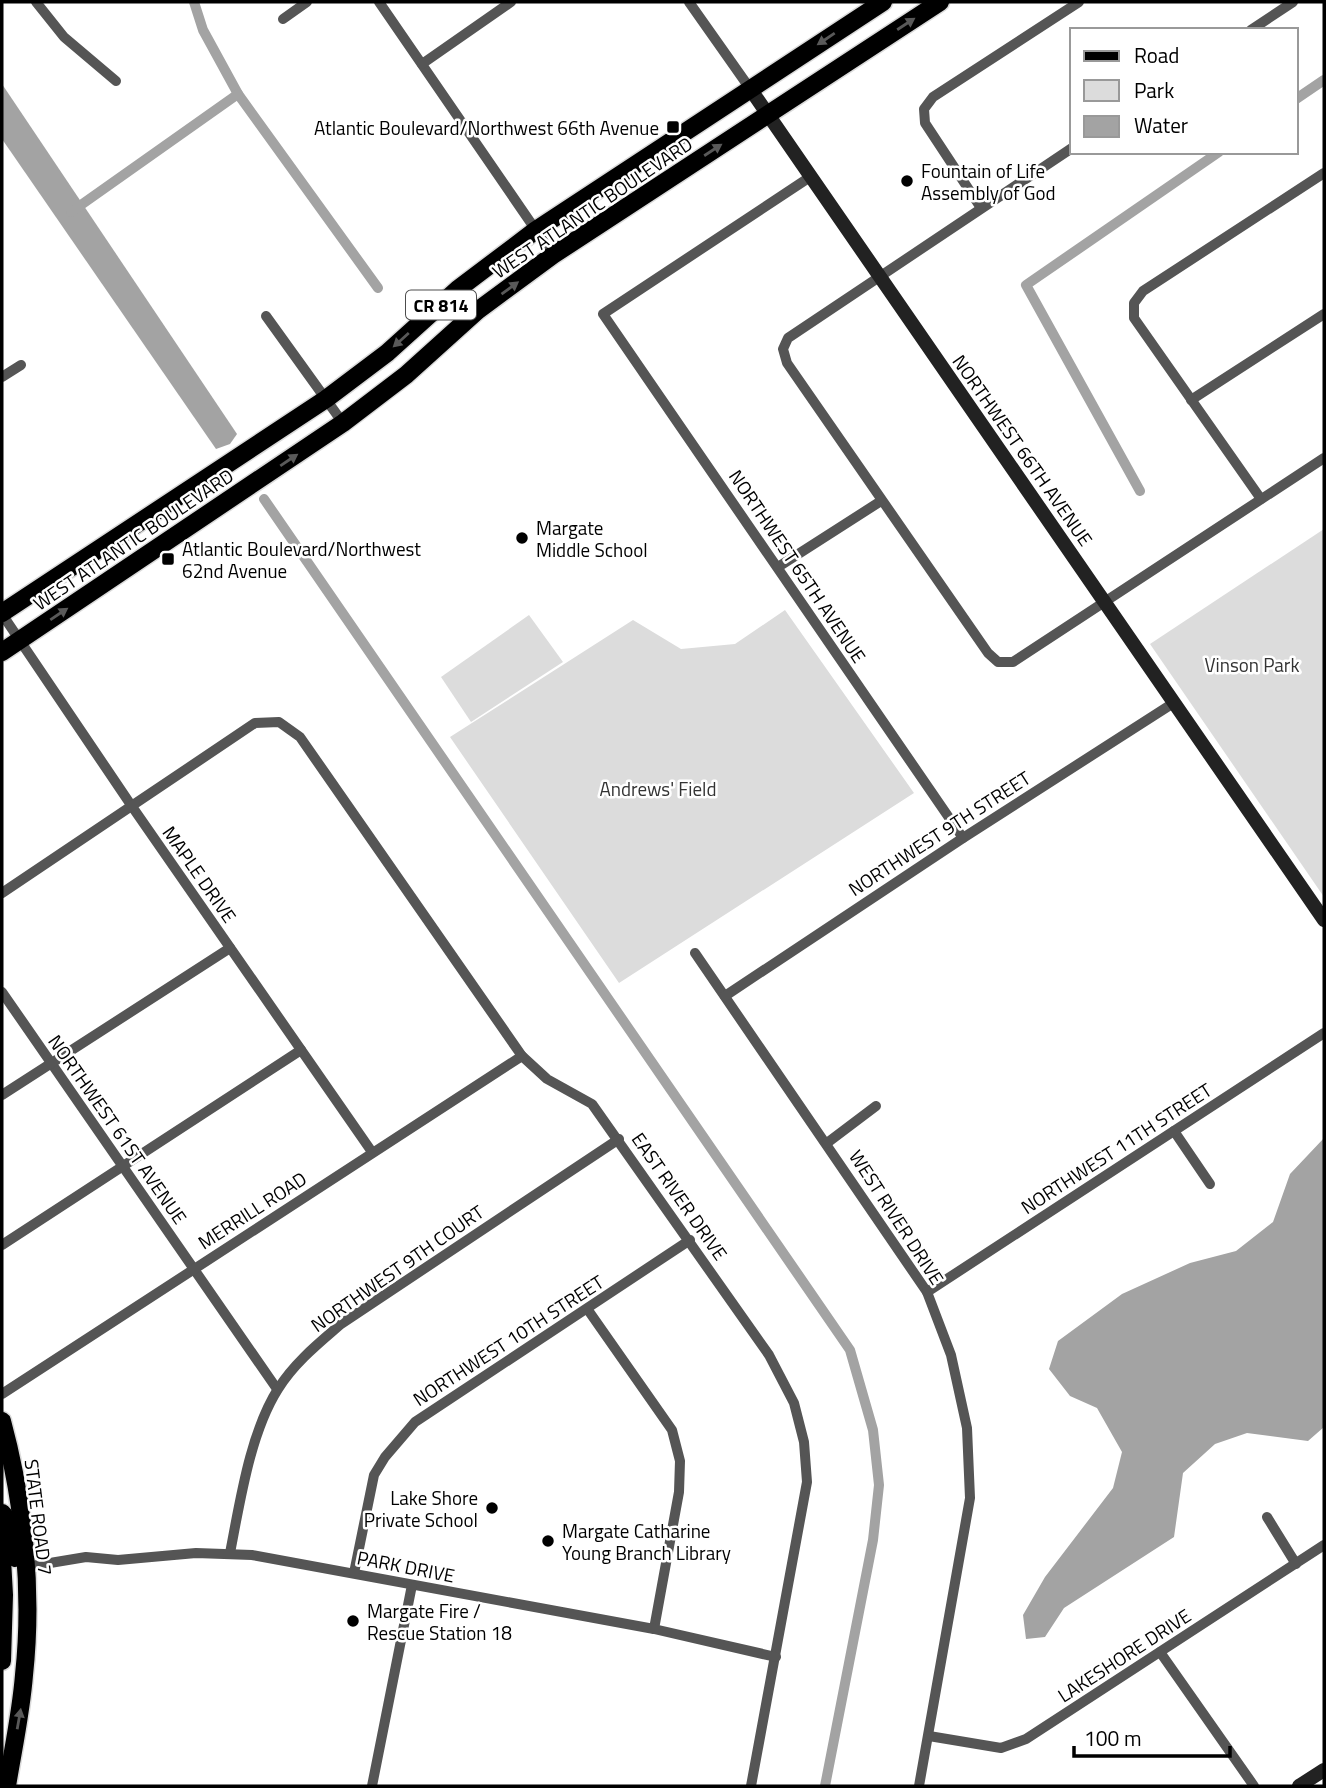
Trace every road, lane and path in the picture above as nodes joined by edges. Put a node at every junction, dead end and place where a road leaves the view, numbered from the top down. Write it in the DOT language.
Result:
graph roads {
  1 [pos="36,2"];
  2 [pos="307,2"];
  3 [pos="380,2"];
  4 [pos="511,2"];
  5 [pos="690,2"];
  6 [pos="883,2"];
  7 [pos="940,2"];
  8 [pos="1079,2"];
  9 [pos="1293,2"];
  10 [pos="283,19"];
  11 [pos="1254,28"];
  12 [pos="422,64"];
  13 [pos="116,80"];
  14 [pos="751,90"];
  15 [pos="767,115"];
  16 [pos="1070,149"];
  17 [pos="1324,173"];
  18 [pos="810,177"];
  19 [pos="981,208"];
  20 [pos="536,230"];
  21 [pos="553,256"];
  22 [pos="879,276"];
  23 [pos="1324,314"];
  24 [pos="266,316"];
  25 [pos="21,365"];
  26 [pos="2,377"];
  27 [pos="326,398"];
  28 [pos="1192,400"];
  29 [pos="343,423"];
  30 [pos="1324,458"];
  31 [pos="1261,499"];
  32 [pos="881,501"];
  33 [pos="778,567"];
  34 [pos="1104,601"];
  35 [pos="2,613"];
  36 [pos="19,640"];
  37 [pos="2,652"];
  38 [pos="1175,702"];
  39 [pos="131,805"];
  40 [pos="963,838"];
  41 [pos="2,893"];
  42 [pos="1324,920"];
  43 [pos="230,948"];
  44 [pos="695,953"];
  45 [pos="2,992"];
  46 [pos="725,996"];
  47 [pos="1324,1033"];
  48 [pos="301,1050"];
  49 [pos="522,1056"];
  50 [pos="51,1063"];
  51 [pos="2,1095"];
  52 [pos="876,1106"];
  53 [pos="1174,1131"];
  54 [pos="619,1139"];
  55 [pos="827,1143"];
  56 [pos="372,1152"];
  57 [pos="123,1166"];
  58 [pos="1210,1184"];
  59 [pos="690,1241"];
  60 [pos="2,1245"];
  61 [pos="194,1269"];
  62 [pos="927,1292"];
  63 [pos="588,1310"];
  64 [pos="278,1389"];
  65 [pos="2,1394"];
  66 [pos="2,1421"];
  67 [pos="2,1513"];
  68 [pos="1267,1517"];
  69 [pos="1324,1545"];
  70 [pos="230,1553"];
  71 [pos="2,1559"];
  72 [pos="1296,1564"];
  73 [pos="26,1567"];
  74 [pos="354,1573"];
  75 [pos="412,1586"];
  76 [pos="654,1629"];
  77 [pos="1160,1652"];
  78 [pos="776,1657"];
  79 [pos="2,1661"];
  80 [pos="929,1736"];
  81 [pos="1324,1770"];
  82 [pos="7,1786"];
  83 [pos="372,1786"];
  84 [pos="751,1786"];
  85 [pos="919,1786"];
  86 [pos="1254,1786"];
  87 [pos="1299,1786"];
  1 -- 13 [label="street"];
  2 -- 10 [label="street"];
  3 -- 12 [label="street"];
  4 -- 12 [label="street"];
  5 -- 14 [label="street, NORTHWEST 66TH AVENUE"];
  6 -- 14 [label="main road, WEST ATLANTIC BOULEVARD / CR 814, one-way"];
  15 -- 7 [label="main road, WEST ATLANTIC BOULEVARD / CR 814, one-way"];
  8 -- 19 [label="street"];
  9 -- 11 [label="street"];
  12 -- 20 [label="street"];
  14 -- 15 [label="street, NORTHWEST 66TH AVENUE"];
  14 -- 20 [label="main road, WEST ATLANTIC BOULEVARD / CR 814"];
  15 -- 18 [label="street, NORTHWEST 66TH AVENUE"];
  21 -- 15 [label="main road, WEST ATLANTIC BOULEVARD / CR 814, one-way"];
  16 -- 19 [label="street"];
  17 -- 28 [label="street"];
  18 -- 22 [label="street, NORTHWEST 66TH AVENUE"];
  18 -- 33 [label="street, NORTHWEST 65TH AVENUE"];
  19 -- 22 [label="street"];
  20 -- 21 [label="street"];
  20 -- 27 [label="main road, WEST ATLANTIC BOULEVARD / CR 814, one-way"];
  29 -- 21 [label="main road, WEST ATLANTIC BOULEVARD / CR 814, one-way"];
  22 -- 32 [label="street"];
  22 -- 34 [label="street, NORTHWEST 66TH AVENUE"];
  23 -- 28 [label="street"];
  24 -- 27 [label="street"];
  25 -- 26 [label="street"];
  27 -- 29 [label="street"];
  27 -- 35 [label="main road, WEST ATLANTIC BOULEVARD / CR 814"];
  28 -- 31 [label="street"];
  36 -- 29 [label="main road, WEST ATLANTIC BOULEVARD / CR 814, one-way"];
  30 -- 31 [label="street"];
  31 -- 34 [label="street"];
  32 -- 33 [label="street"];
  32 -- 34 [label="street"];
  33 -- 40 [label="street, NORTHWEST 65TH AVENUE"];
  34 -- 38 [label="street, NORTHWEST 66TH AVENUE"];
  35 -- 36 [label="street, MAPLE DRIVE"];
  36 -- 37 [label="main road, WEST ATLANTIC BOULEVARD / CR 814"];
  36 -- 39 [label="street, MAPLE DRIVE"];
  38 -- 40 [label="street, NORTHWEST 9TH STREET"];
  38 -- 42 [label="street, NORTHWEST 66TH AVENUE"];
  39 -- 41 [label="street"];
  39 -- 43 [label="street, MAPLE DRIVE"];
  39 -- 49 [label="street, EAST RIVER DRIVE"];
  40 -- 46 [label="street, NORTHWEST 9TH STREET"];
  43 -- 48 [label="street, MAPLE DRIVE"];
  43 -- 50 [label="street"];
  44 -- 46 [label="street, WEST RIVER DRIVE"];
  45 -- 50 [label="street, NORTHWEST 61ST AVENUE"];
  46 -- 55 [label="street, WEST RIVER DRIVE"];
  47 -- 53 [label="street, NORTHWEST 11TH STREET"];
  48 -- 56 [label="street, MAPLE DRIVE"];
  48 -- 57 [label="street"];
  49 -- 54 [label="street, EAST RIVER DRIVE"];
  49 -- 56 [label="street, MERRILL ROAD"];
  50 -- 51 [label="street"];
  50 -- 57 [label="street, NORTHWEST 61ST AVENUE"];
  52 -- 55 [label="street"];
  53 -- 58 [label="street"];
  53 -- 62 [label="street, NORTHWEST 11TH STREET"];
  54 -- 59 [label="street, EAST RIVER DRIVE"];
  54 -- 64 [label="street, NORTHWEST 9TH COURT"];
  55 -- 62 [label="street, WEST RIVER DRIVE"];
  56 -- 61 [label="street, MERRILL ROAD"];
  57 -- 60 [label="street"];
  57 -- 61 [label="street, NORTHWEST 61ST AVENUE"];
  59 -- 63 [label="street, NORTHWEST 10TH STREET"];
  59 -- 78 [label="street, EAST RIVER DRIVE"];
  61 -- 64 [label="street, NORTHWEST 61ST AVENUE"];
  61 -- 65 [label="street, MERRILL ROAD"];
  62 -- 80 [label="street, WEST RIVER DRIVE"];
  63 -- 74 [label="street, NORTHWEST 10TH STREET"];
  63 -- 76 [label="street"];
  64 -- 70 [label="street, NORTHWEST 9TH COURT"];
  66 -- 73 [label="main road, STATE ROAD 7"];
  67 -- 73 [label="main road"];
  68 -- 72 [label="street"];
  69 -- 72 [label="street, LAKESHORE DRIVE"];
  70 -- 73 [label="street, PARK DRIVE"];
  70 -- 74 [label="street, PARK DRIVE"];
  71 -- 79 [label="main road"];
  72 -- 77 [label="street, LAKESHORE DRIVE"];
  82 -- 73 [label="main road, STATE ROAD 7, one-way"];
  74 -- 75 [label="street, PARK DRIVE"];
  75 -- 76 [label="street, PARK DRIVE"];
  75 -- 83 [label="street"];
  76 -- 78 [label="street, PARK DRIVE"];
  77 -- 80 [label="street, LAKESHORE DRIVE"];
  77 -- 86 [label="street"];
  78 -- 84 [label="street, EAST RIVER DRIVE"];
  80 -- 85 [label="street, WEST RIVER DRIVE"];
  81 -- 87 [label="street"];
}
